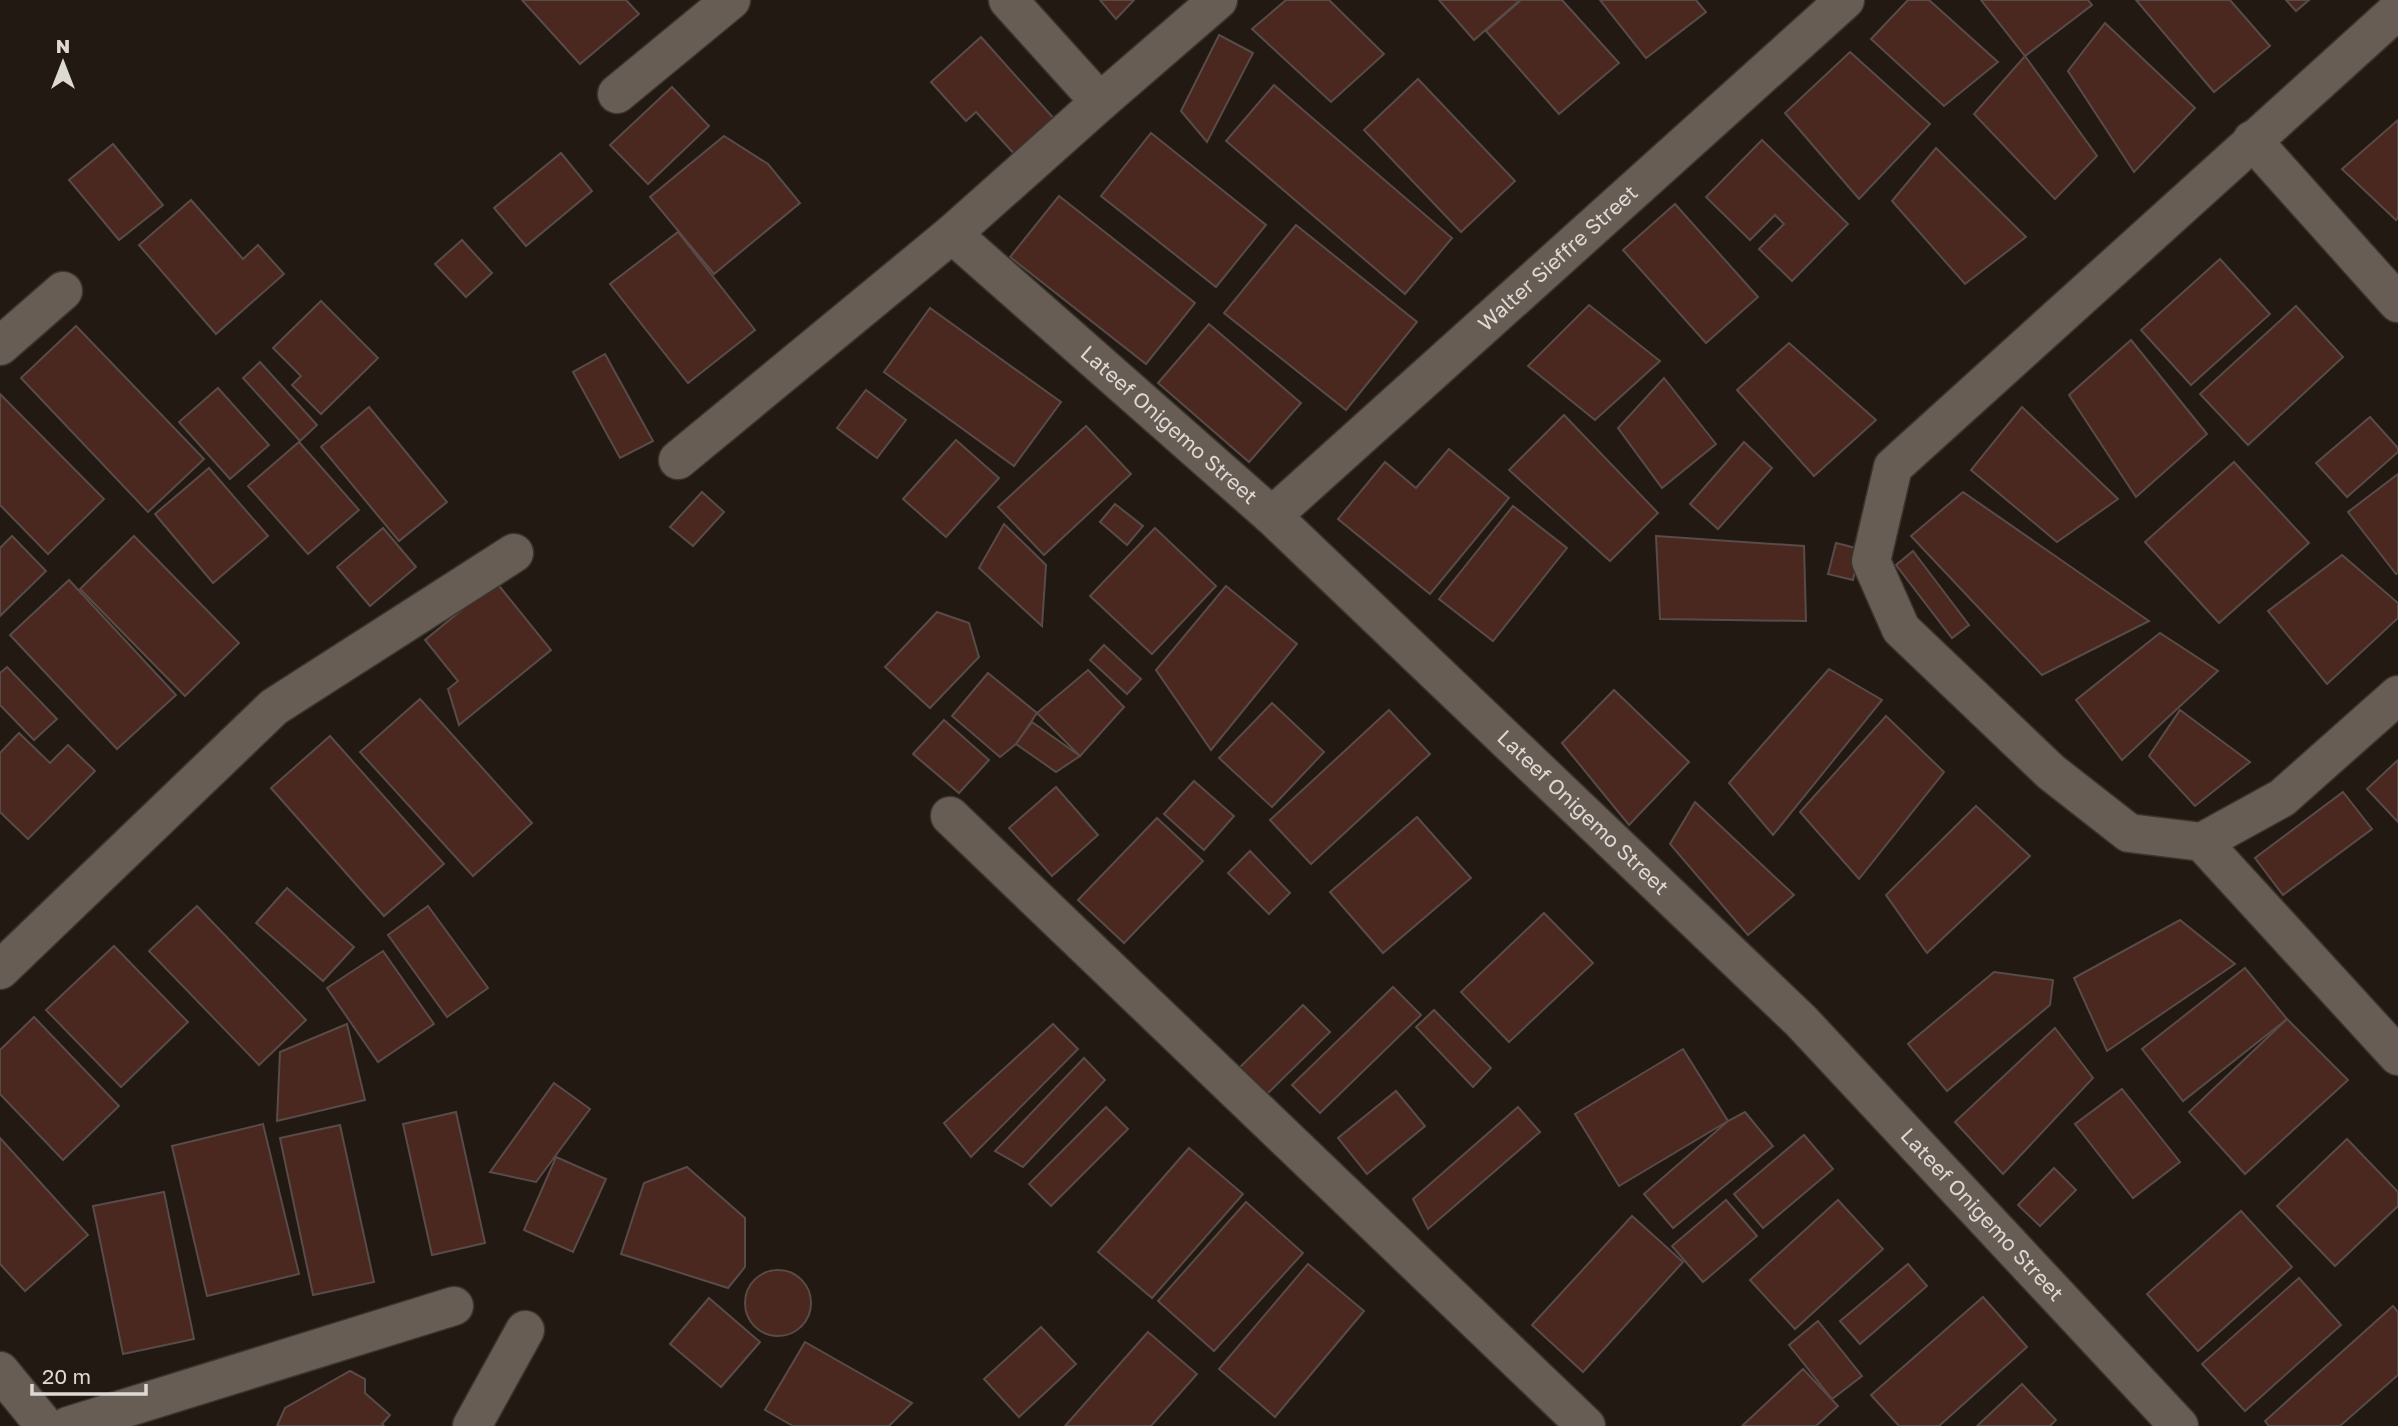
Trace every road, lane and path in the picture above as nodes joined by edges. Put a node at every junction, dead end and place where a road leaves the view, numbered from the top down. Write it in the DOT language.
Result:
graph roads {
  1 [pos="731,0"];
  2 [pos="1008,0"];
  3 [pos="1218,0"];
  4 [pos="1845,0"];
  5 [pos="2398,10"];
  6 [pos="617,94"];
  7 [pos="1100,102"];
  8 [pos="2252,140"];
  9 [pos="952,234"];
  10 [pos="63,291"];
  11 [pos="2398,303"];
  12 [pos="0,346"];
  13 [pos="678,460"];
  14 [pos="1272,516"];
  15 [pos="514,553"];
  16 [pos="2398,695"];
  17 [pos="950,816"];
  18 [pos="2202,842"];
  19 [pos="0,970"];
  20 [pos="2398,1056"];
  21 [pos="454,1306"];
  22 [pos="526,1330"];
  23 [pos="0,1371"];
  24 [pos="45,1426"];
  25 [pos="68,1426"];
  26 [pos="471,1426"];
  27 [pos="1586,1426"];
  28 [pos="2179,1426"];
  1 -- 6 [label="street"];
  2 -- 7 [label="street"];
  3 -- 7 [label="street"];
  4 -- 14 [label="street, Walter Sieffre Street"];
  5 -- 8 [label="street"];
  7 -- 9 [label="street"];
  8 -- 11 [label="street"];
  8 -- 18 [label="street"];
  9 -- 13 [label="street"];
  9 -- 14 [label="street, Lateef Onigemo Street"];
  10 -- 12 [label="street"];
  14 -- 28 [label="street, Lateef Onigemo Street"];
  15 -- 19 [label="street"];
  16 -- 18 [label="street"];
  17 -- 27 [label="street"];
  18 -- 20 [label="street"];
  21 -- 25 [label="street"];
  22 -- 26 [label="street"];
  23 -- 24 [label="street"];
}
